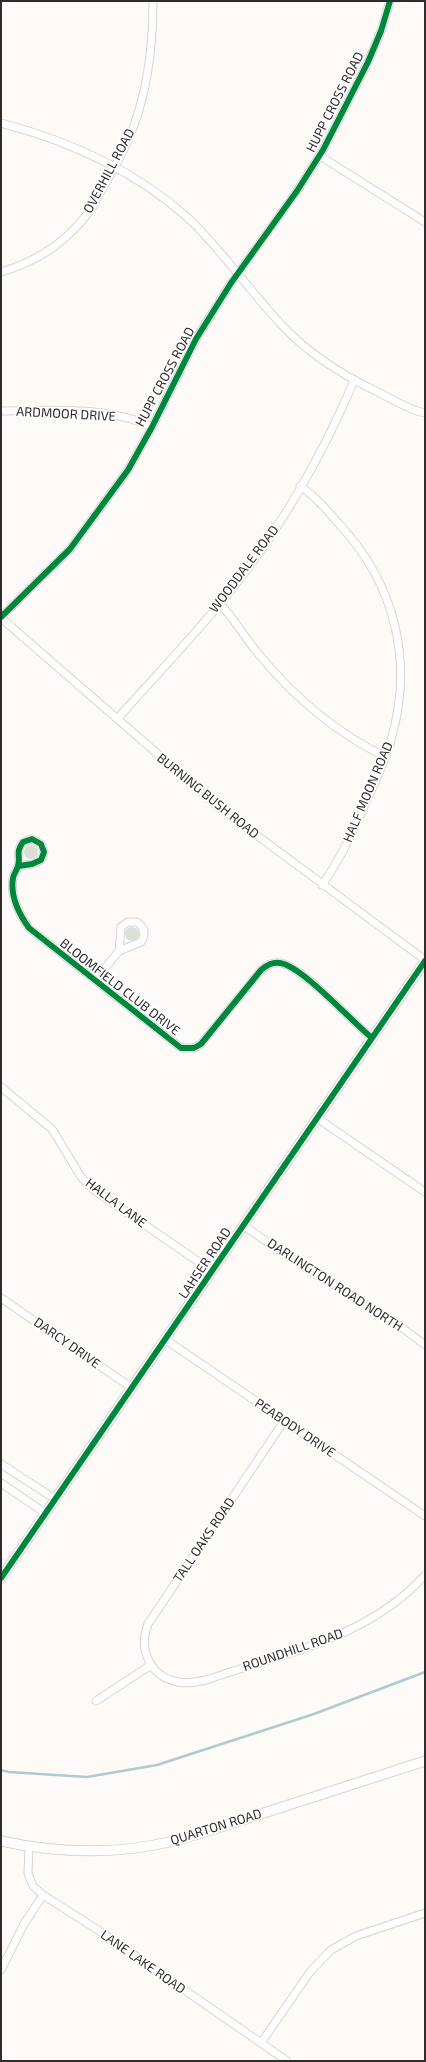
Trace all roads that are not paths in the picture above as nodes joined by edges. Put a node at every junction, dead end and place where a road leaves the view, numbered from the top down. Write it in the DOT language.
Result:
graph roads {
  1 [pos="153,1"];
  2 [pos="390,1"];
  3 [pos="1,123"];
  4 [pos="320,156"];
  5 [pos="114,167"];
  6 [pos="425,222"];
  7 [pos="1,272"];
  8 [pos="238,273"];
  9 [pos="354,381"];
  10 [pos="1,411"];
  11 [pos="424,413"];
  12 [pos="152,427"];
  13 [pos="300,486"];
  14 [pos="220,604"];
  15 [pos="1,618"];
  16 [pos="118,718"];
  17 [pos="386,757"];
  18 [pos="18,866"];
  19 [pos="322,885"];
  20 [pos="119,951"];
  21 [pos="425,960"];
  22 [pos="95,980"];
  23 [pos="372,1038"];
  24 [pos="1,1087"];
  25 [pos="317,1118"];
  26 [pos="425,1192"];
  27 [pos="244,1226"];
  28 [pos="212,1272"];
  29 [pos="1,1298"];
  30 [pos="166,1340"];
  31 [pos="425,1346"];
  32 [pos="132,1388"];
  33 [pos="284,1421"];
  34 [pos="1,1464"];
  35 [pos="1,1482"];
  36 [pos="55,1499"];
  37 [pos="45,1513"];
  38 [pos="425,1516"];
  39 [pos="425,1575"];
  40 [pos="1,1578"];
  41 [pos="151,1665"];
  42 [pos="96,1701"];
  43 [pos="425,1761"];
  44 [pos="1,1841"];
  45 [pos="29,1847"];
  46 [pos="43,1895"];
  47 [pos="425,1913"];
  48 [pos="1,1970"];
  49 [pos="261,2043"];
  50 [pos="287,2061"];
  1 -- 5 [label="street, OVERHILL ROAD"];
  2 -- 4 [label="street, HUPP CROSS ROAD"];
  3 -- 5 [label="street"];
  4 -- 6 [label="street"];
  4 -- 8 [label="street, HUPP CROSS ROAD"];
  5 -- 7 [label="street, OVERHILL ROAD"];
  5 -- 8 [label="street"];
  8 -- 9 [label="street"];
  8 -- 12 [label="street, HUPP CROSS ROAD"];
  9 -- 11 [label="street"];
  9 -- 13 [label="street, WOODDALE ROAD"];
  10 -- 12 [label="street, ARDMOOR DRIVE"];
  12 -- 15 [label="street, HUPP CROSS ROAD"];
  13 -- 14 [label="street, WOODDALE ROAD"];
  13 -- 17 [label="street, HALF MOON ROAD"];
  14 -- 16 [label="street, WOODDALE ROAD"];
  14 -- 17 [label="street"];
  15 -- 16 [label="street, BURNING BUSH ROAD"];
  16 -- 19 [label="street, BURNING BUSH ROAD"];
  17 -- 19 [label="street, HALF MOON ROAD"];
  18 -- 22 [label="street, BLOOMFIELD CLUB DRIVE"];
  19 -- 21 [label="street, BURNING BUSH ROAD"];
  20 -- 20 [label="street"];
  20 -- 22 [label="street"];
  21 -- 23 [label="street, LAHSER ROAD"];
  22 -- 23 [label="street, BLOOMFIELD CLUB DRIVE"];
  23 -- 25 [label="street, LAHSER ROAD"];
  24 -- 28 [label="street, HALLA LANE"];
  25 -- 26 [label="street"];
  25 -- 27 [label="street, LAHSER ROAD"];
  27 -- 28 [label="street, LAHSER ROAD"];
  27 -- 31 [label="street, DARLINGTON ROAD NORTH"];
  28 -- 30 [label="street, LAHSER ROAD"];
  29 -- 32 [label="street, DARCY DRIVE"];
  30 -- 32 [label="street, LAHSER ROAD"];
  30 -- 33 [label="street, PEABODY DRIVE"];
  32 -- 36 [label="street, LAHSER ROAD"];
  33 -- 38 [label="street, PEABODY DRIVE"];
  33 -- 41 [label="street, TALL OAKS ROAD"];
  34 -- 36 [label="street"];
  35 -- 37 [label="street"];
  36 -- 37 [label="street, LAHSER ROAD"];
  37 -- 40 [label="street, LAHSER ROAD"];
  39 -- 41 [label="street, ROUNDHILL ROAD"];
  41 -- 42 [label="street"];
  43 -- 45 [label="street, QUARTON ROAD"];
  44 -- 45 [label="street, QUARTON ROAD"];
  45 -- 46 [label="street, LANE LAKE ROAD"];
  46 -- 48 [label="street"];
  46 -- 49 [label="street, LANE LAKE ROAD"];
  47 -- 49 [label="street"];
  49 -- 50 [label="street, LANE LAKE ROAD"];
}
